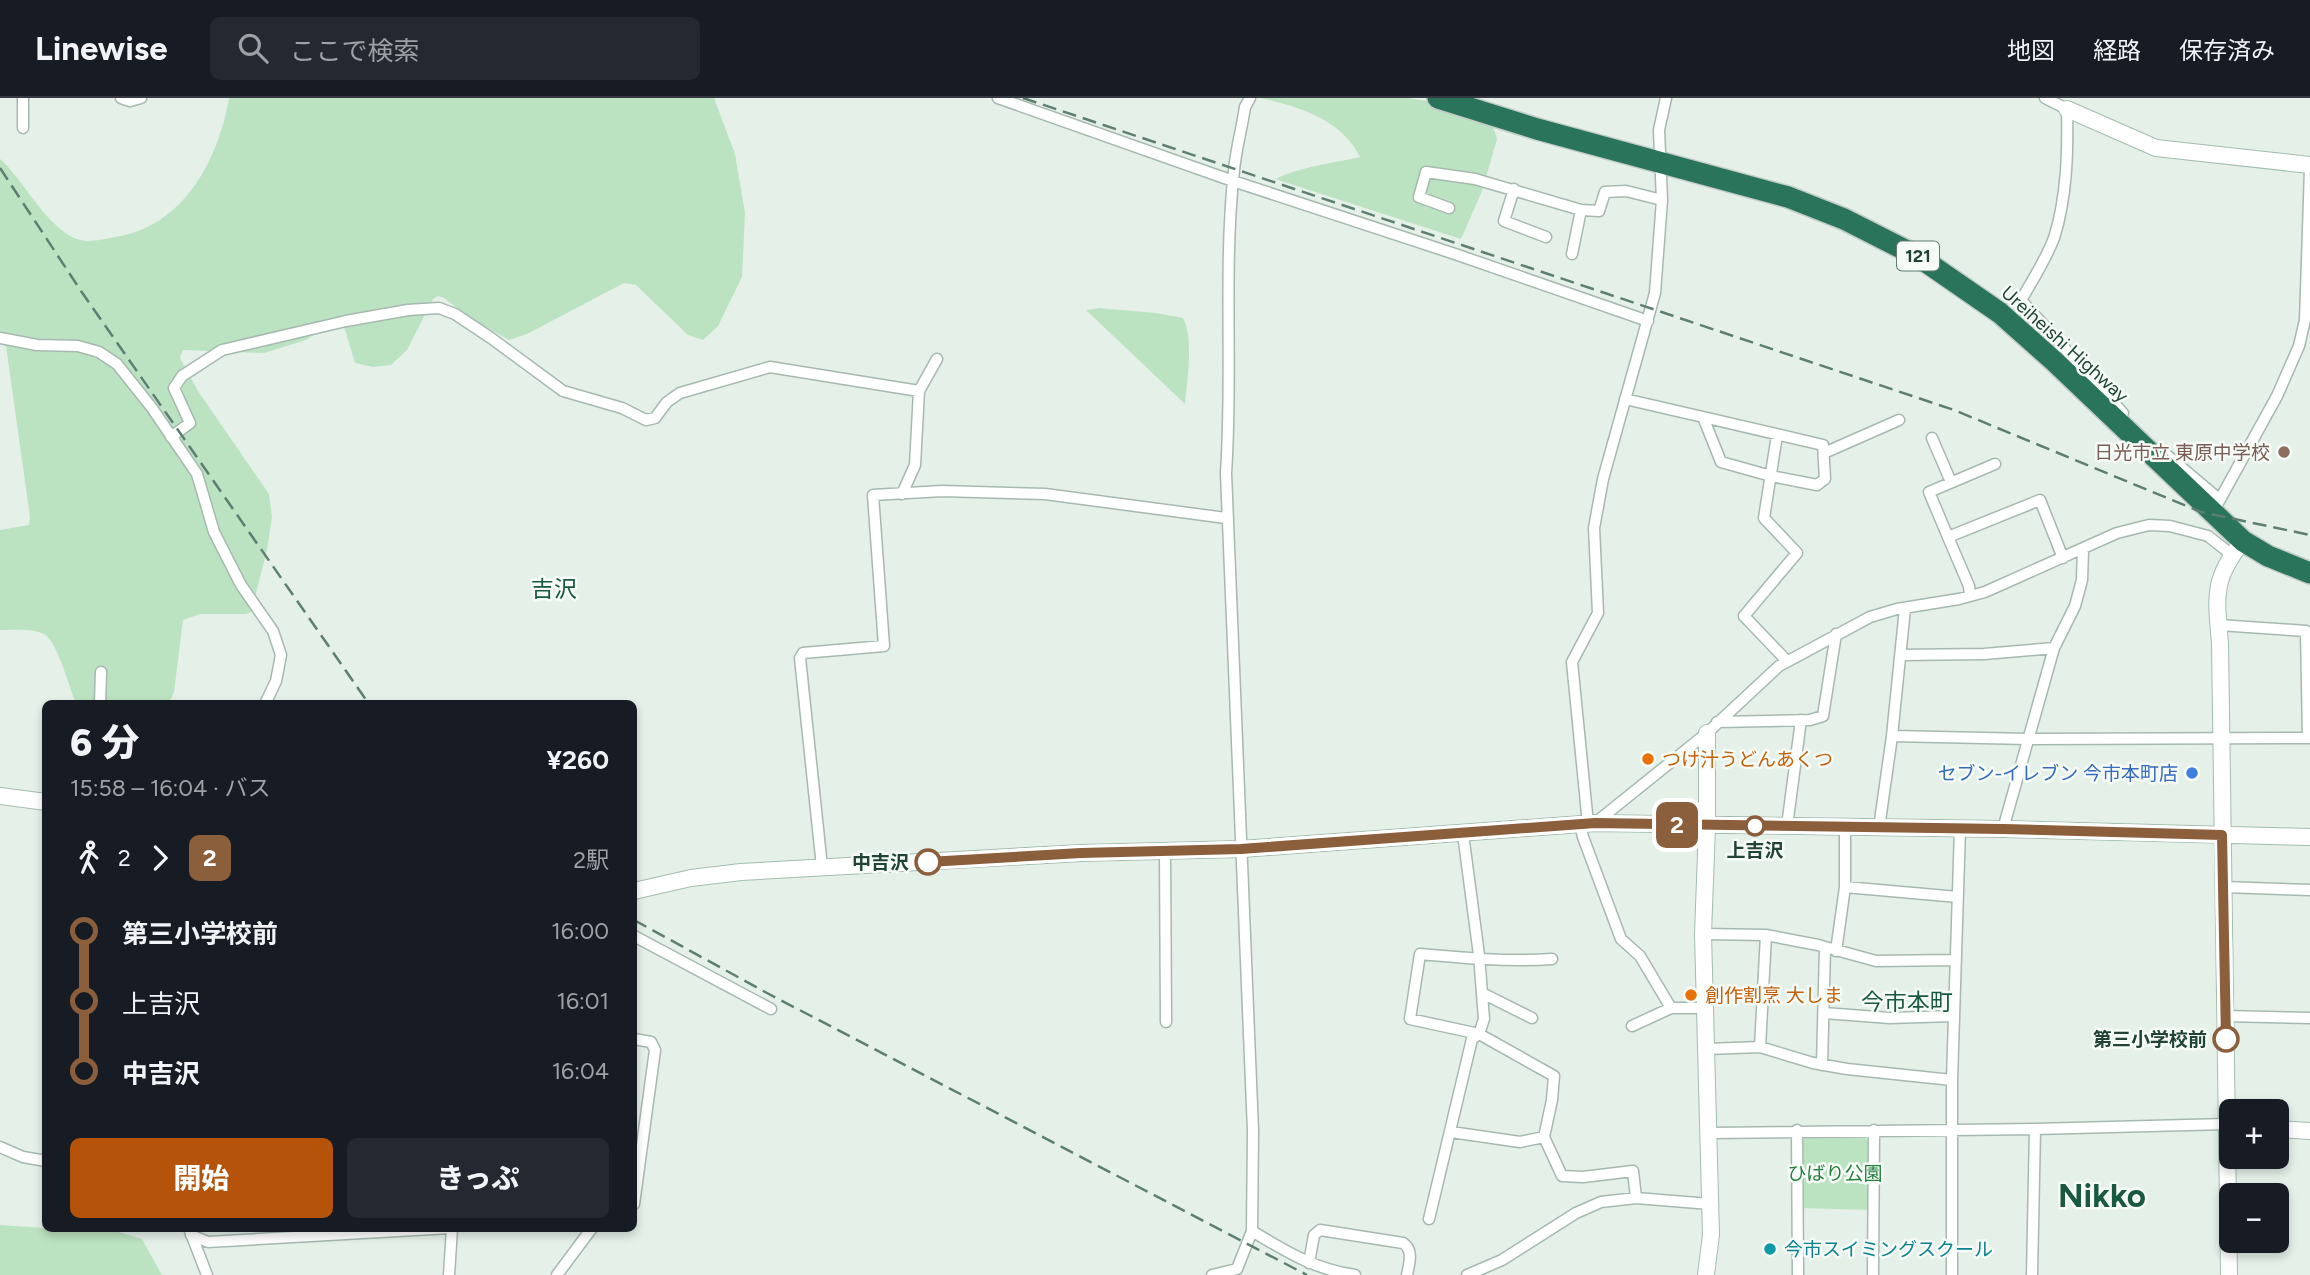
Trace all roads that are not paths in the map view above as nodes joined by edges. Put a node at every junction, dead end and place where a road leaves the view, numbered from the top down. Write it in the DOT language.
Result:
graph roads {
  1 [pos="23,98"];
  2 [pos="121,98"];
  3 [pos="141,98"];
  4 [pos="998,98"];
  5 [pos="1250,98"];
  6 [pos="1438,98"];
  7 [pos="1666,98"];
  8 [pos="2045,98"];
  9 [pos="2067,109"];
  10 [pos="23,128"];
  11 [pos="1660,163"];
  12 [pos="2310,167"];
  13 [pos="1233,181"];
  14 [pos="1514,189"];
  15 [pos="1662,200"];
  16 [pos="1448,208"];
  17 [pos="1581,210"];
  18 [pos="1546,237"];
  19 [pos="1572,254"];
  20 [pos="1648,321"];
  21 [pos="0,338"];
  22 [pos="2299,346"];
  23 [pos="2310,351"];
  24 [pos="937,359"];
  25 [pos="919,391"];
  26 [pos="1625,398"];
  27 [pos="1703,417"];
  28 [pos="1899,420"];
  29 [pos="1777,435"];
  30 [pos="171,437"];
  31 [pos="1932,438"];
  32 [pos="1824,453"];
  33 [pos="1995,464"];
  34 [pos="1771,476"];
  35 [pos="1951,482"];
  36 [pos="902,494"];
  37 [pos="2217,506"];
  38 [pos="1226,518"];
  39 [pos="1948,537"];
  40 [pos="2238,548"];
  41 [pos="2083,549"];
  42 [pos="2063,558"];
  43 [pos="2310,573"];
  44 [pos="1970,596"];
  45 [pos="1905,608"];
  46 [pos="2219,625"];
  47 [pos="1836,634"];
  48 [pos="2054,648"];
  49 [pos="1901,654"];
  50 [pos="2309,659"];
  51 [pos="1787,661"];
  52 [pos="101,672"];
  53 [pos="100,700"];
  54 [pos="267,700"];
  55 [pos="1801,720"];
  56 [pos="1712,727"];
  57 [pos="1892,736"];
  58 [pos="2222,737"];
  59 [pos="2309,738"];
  60 [pos="2028,739"];
  61 [pos="0,796"];
  62 [pos="42,801"];
  63 [pos="1588,824"];
  64 [pos="1707,826"];
  65 [pos="1787,826"];
  66 [pos="1845,828"];
  67 [pos="1879,828"];
  68 [pos="1960,829"];
  69 [pos="2003,829"];
  70 [pos="1463,834"];
  71 [pos="2222,835"];
  72 [pos="2310,837"];
  73 [pos="1241,849"];
  74 [pos="1164,853"];
  75 [pos="822,866"];
  76 [pos="1845,887"];
  77 [pos="2223,887"];
  78 [pos="637,890"];
  79 [pos="2310,890"];
  80 [pos="1958,897"];
  81 [pos="1703,934"];
  82 [pos="1766,934"];
  83 [pos="637,938"];
  84 [pos="1825,947"];
  85 [pos="1836,951"];
  86 [pos="1552,959"];
  87 [pos="1478,960"];
  88 [pos="1956,960"];
  89 [pos="1482,993"];
  90 [pos="1671,1008"];
  91 [pos="1705,1008"];
  92 [pos="771,1009"];
  93 [pos="1824,1013"];
  94 [pos="1954,1016"];
  95 [pos="2226,1016"];
  96 [pos="1532,1018"];
  97 [pos="2310,1018"];
  98 [pos="1166,1022"];
  99 [pos="1632,1026"];
  100 [pos="1479,1034"];
  101 [pos="637,1040"];
  102 [pos="1760,1047"];
  103 [pos="1707,1049"];
  104 [pos="1822,1065"];
  105 [pos="1952,1080"];
  106 [pos="2228,1099"];
  107 [pos="637,1113"];
  108 [pos="647,1115"];
  109 [pos="2219,1125"];
  110 [pos="2035,1129"];
  111 [pos="1797,1130"];
  112 [pos="1874,1130"];
  113 [pos="1952,1130"];
  114 [pos="2289,1130"];
  115 [pos="2310,1131"];
  116 [pos="1451,1132"];
  117 [pos="1709,1133"];
  118 [pos="1544,1137"];
  119 [pos="0,1147"];
  120 [pos="42,1160"];
  121 [pos="2229,1169"];
  122 [pos="637,1183"];
  123 [pos="1636,1198"];
  124 [pos="1710,1204"];
  125 [pos="1429,1219"];
  126 [pos="1252,1231"];
  127 [pos="190,1232"];
  128 [pos="382,1232"];
  129 [pos="451,1232"];
  130 [pos="589,1232"];
  131 [pos="1309,1263"];
  132 [pos="207,1275"];
  133 [pos="449,1275"];
  134 [pos="557,1275"];
  135 [pos="1212,1275"];
  136 [pos="1355,1275"];
  137 [pos="1407,1275"];
  138 [pos="1467,1275"];
  139 [pos="1706,1275"];
  140 [pos="1798,1275"];
  141 [pos="1873,1275"];
  142 [pos="1952,1275"];
  143 [pos="2032,1275"];
  144 [pos="2229,1275"];
  1 -- 10 [label="street"];
  2 -- 3 [label="street"];
  4 -- 13 [label="street"];
  5 -- 13 [label="street"];
  6 -- 11 [label="highway, Ureiheishi Highway / 121"];
  7 -- 11 [label="street"];
  8 -- 9 [label="street"];
  9 -- 12 [label="street"];
  9 -- 37 [label="street"];
  11 -- 15 [label="street"];
  11 -- 37 [label="highway, Ureiheishi Highway / 121"];
  12 -- 22 [label="street"];
  13 -- 20 [label="street"];
  13 -- 38 [label="street"];
  14 -- 16 [label="street"];
  14 -- 17 [label="street"];
  14 -- 18 [label="street"];
  15 -- 17 [label="street"];
  15 -- 20 [label="street"];
  17 -- 19 [label="street"];
  20 -- 26 [label="street"];
  21 -- 30 [label="street"];
  22 -- 23 [label="street"];
  22 -- 37 [label="street"];
  24 -- 25 [label="street"];
  25 -- 30 [label="street"];
  25 -- 36 [label="street"];
  26 -- 27 [label="street"];
  26 -- 63 [label="street"];
  27 -- 29 [label="street"];
  27 -- 34 [label="street"];
  28 -- 32 [label="street"];
  29 -- 32 [label="street"];
  29 -- 34 [label="street"];
  30 -- 54 [label="street"];
  31 -- 35 [label="street"];
  32 -- 34 [label="street"];
  33 -- 35 [label="street"];
  34 -- 51 [label="street"];
  35 -- 39 [label="street"];
  36 -- 38 [label="street"];
  36 -- 75 [label="street"];
  37 -- 40 [label="highway, Ureiheishi Highway / 121"];
  38 -- 73 [label="street"];
  39 -- 42 [label="street"];
  39 -- 44 [label="street"];
  40 -- 41 [label="street"];
  40 -- 43 [label="highway, Ureiheishi Highway / 121"];
  40 -- 46 [label="street"];
  41 -- 42 [label="street"];
  41 -- 48 [label="street"];
  42 -- 44 [label="street"];
  44 -- 45 [label="street"];
  45 -- 47 [label="street"];
  45 -- 49 [label="street"];
  46 -- 50 [label="street"];
  46 -- 58 [label="street"];
  47 -- 51 [label="street"];
  47 -- 55 [label="street"];
  48 -- 49 [label="street"];
  48 -- 60 [label="street"];
  49 -- 57 [label="street"];
  50 -- 59 [label="street"];
  51 -- 56 [label="street"];
  52 -- 53 [label="street"];
  55 -- 56 [label="street"];
  55 -- 65 [label="street"];
  56 -- 63 [label="street"];
  56 -- 64 [label="street"];
  57 -- 60 [label="street"];
  57 -- 67 [label="street"];
  58 -- 59 [label="street"];
  58 -- 60 [label="street"];
  58 -- 71 [label="street"];
  60 -- 69 [label="street"];
  61 -- 62 [label="street"];
  63 -- 64 [label="street"];
  63 -- 70 [label="street"];
  63 -- 90 [label="street"];
  64 -- 65 [label="street"];
  64 -- 81 [label="street"];
  65 -- 66 [label="street"];
  66 -- 67 [label="street"];
  66 -- 76 [label="street"];
  67 -- 68 [label="street"];
  68 -- 69 [label="street"];
  68 -- 80 [label="street"];
  69 -- 71 [label="street"];
  70 -- 73 [label="street"];
  70 -- 87 [label="street"];
  71 -- 72 [label="street"];
  71 -- 77 [label="street"];
  73 -- 74 [label="street"];
  73 -- 126 [label="street"];
  74 -- 75 [label="street"];
  74 -- 98 [label="street"];
  75 -- 78 [label="street"];
  76 -- 80 [label="street"];
  76 -- 85 [label="street"];
  77 -- 79 [label="street"];
  77 -- 95 [label="street"];
  80 -- 88 [label="street"];
  81 -- 82 [label="street"];
  81 -- 91 [label="street"];
  82 -- 84 [label="street"];
  82 -- 102 [label="street"];
  83 -- 92 [label="street"];
  84 -- 85 [label="street"];
  84 -- 93 [label="street"];
  85 -- 88 [label="street"];
  86 -- 87 [label="street"];
  87 -- 89 [label="street"];
  87 -- 100 [label="street"];
  88 -- 94 [label="street"];
  89 -- 96 [label="street"];
  89 -- 100 [label="street"];
  90 -- 91 [label="street"];
  90 -- 99 [label="street"];
  91 -- 103 [label="street"];
  93 -- 94 [label="street"];
  93 -- 104 [label="street"];
  94 -- 105 [label="street"];
  95 -- 97 [label="street"];
  95 -- 106 [label="street"];
  100 -- 116 [label="street"];
  100 -- 118 [label="street"];
  101 -- 108 [label="street"];
  102 -- 103 [label="street"];
  102 -- 104 [label="street"];
  103 -- 117 [label="street"];
  104 -- 105 [label="street"];
  105 -- 113 [label="street"];
  107 -- 108 [label="street"];
  108 -- 122 [label="street"];
  109 -- 110 [label="street"];
  110 -- 113 [label="street"];
  110 -- 143 [label="street"];
  111 -- 112 [label="street"];
  111 -- 117 [label="street"];
  111 -- 140 [label="street"];
  112 -- 113 [label="street"];
  112 -- 141 [label="street"];
  113 -- 142 [label="street"];
  114 -- 115 [label="street"];
  116 -- 118 [label="street"];
  116 -- 125 [label="street"];
  117 -- 124 [label="street"];
  118 -- 123 [label="street"];
  119 -- 120 [label="street"];
  121 -- 144 [label="street"];
  123 -- 124 [label="street"];
  123 -- 138 [label="street"];
  124 -- 139 [label="street"];
  126 -- 131 [label="street"];
  126 -- 135 [label="street"];
  127 -- 128 [label="street"];
  127 -- 132 [label="street"];
  129 -- 133 [label="street"];
  130 -- 134 [label="street"];
  131 -- 136 [label="street"];
  131 -- 137 [label="street"];
}
